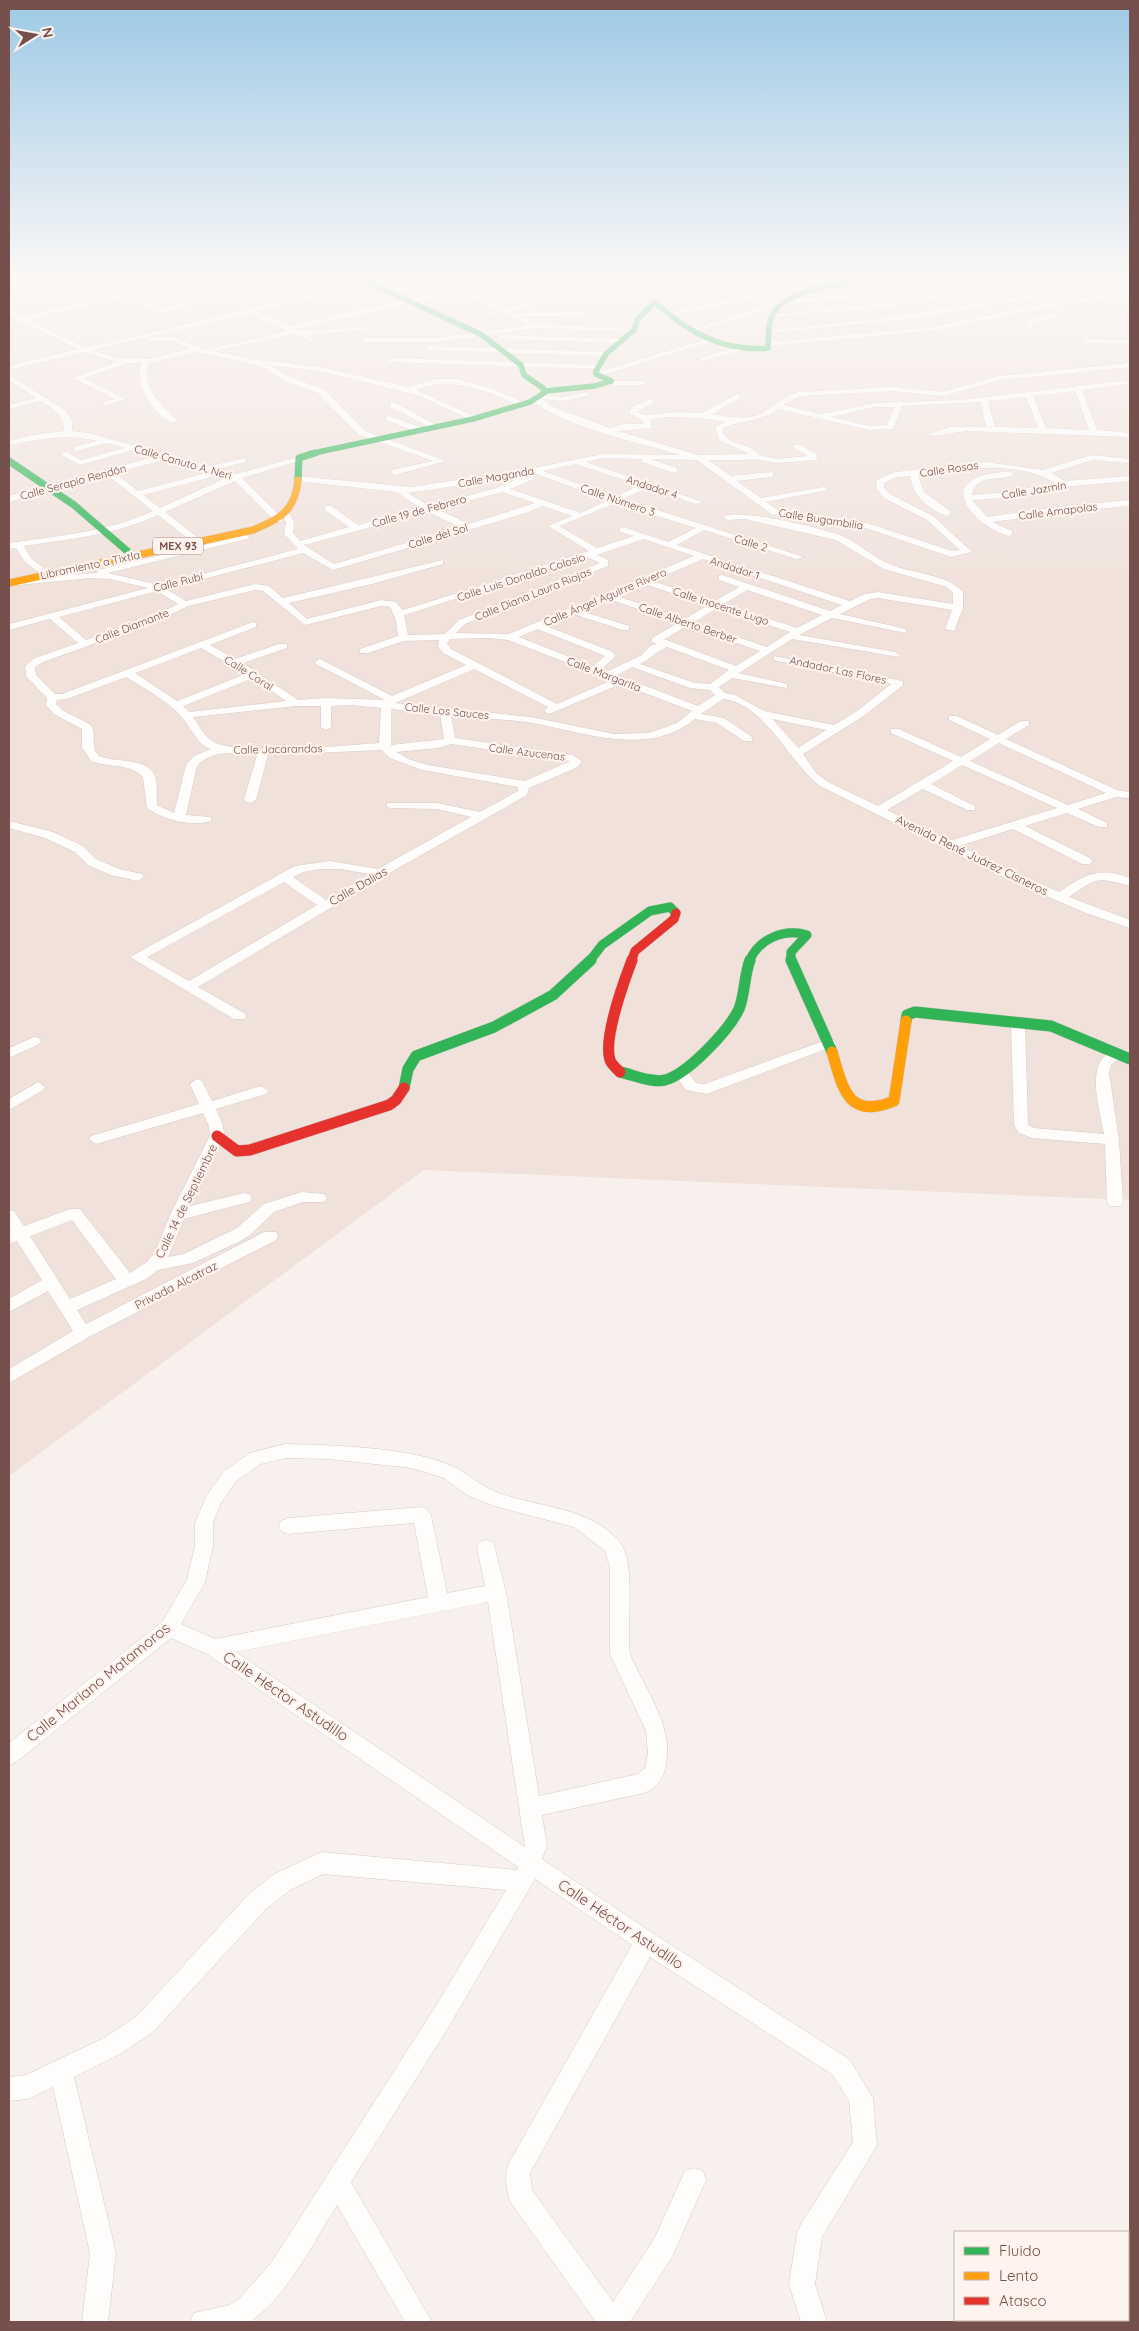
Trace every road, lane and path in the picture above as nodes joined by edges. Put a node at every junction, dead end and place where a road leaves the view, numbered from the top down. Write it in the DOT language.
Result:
graph roads {
  1 [pos="19,384"];
  2 [pos="90,384"];
  3 [pos="144,384"];
  4 [pos="302,384"];
  5 [pos="384,384"];
  6 [pos="426,384"];
  7 [pos="460,384"];
  8 [pos="531,384"];
  9 [pos="601,384"];
  10 [pos="638,384"];
  11 [pos="642,384"];
  12 [pos="979,384"];
  13 [pos="1115,384"];
  14 [pos="1078,388"];
  15 [pos="408,390"];
  16 [pos="585,394"];
  17 [pos="932,394"];
  18 [pos="1029,394"];
  19 [pos="541,396"];
  20 [pos="737,396"];
  21 [pos="41,399"];
  22 [pos="984,399"];
  23 [pos="650,402"];
  24 [pos="107,403"];
  25 [pos="940,403"];
  26 [pos="523,404"];
  27 [pos="899,404"];
  28 [pos="393,405"];
  29 [pos="681,405"];
  30 [pos="777,406"];
  31 [pos="9,407"];
  32 [pos="942,412"];
  33 [pos="669,415"];
  34 [pos="704,416"];
  35 [pos="823,416"];
  36 [pos="389,418"];
  37 [pos="645,418"];
  38 [pos="473,419"];
  39 [pos="173,421"];
  40 [pos="732,421"];
  41 [pos="943,421"];
  42 [pos="436,427"];
  43 [pos="420,430"];
  44 [pos="945,430"];
  45 [pos="991,430"];
  46 [pos="1043,430"];
  47 [pos="610,431"];
  48 [pos="1094,432"];
  49 [pos="68,433"];
  50 [pos="933,434"];
  51 [pos="1130,436"];
  52 [pos="377,440"];
  53 [pos="106,441"];
  54 [pos="9,443"];
  55 [pos="797,446"];
  56 [pos="134,448"];
  57 [pos="77,449"];
  58 [pos="64,454"];
  59 [pos="693,455"];
  60 [pos="166,456"];
  61 [pos="753,456"];
  62 [pos="635,457"];
  63 [pos="299,458"];
  64 [pos="242,460"];
  65 [pos="9,461"];
  66 [pos="574,461"];
  67 [pos="1130,461"];
  68 [pos="214,470"];
  69 [pos="674,470"];
  70 [pos="534,471"];
  71 [pos="108,472"];
  72 [pos="395,472"];
  73 [pos="1040,472"];
  74 [pos="770,474"];
  75 [pos="914,474"];
  76 [pos="236,477"];
  77 [pos="298,478"];
  78 [pos="731,479"];
  79 [pos="1130,479"];
  80 [pos="479,480"];
  81 [pos="1078,483"];
  82 [pos="1062,484"];
  83 [pos="646,485"];
  84 [pos="52,487"];
  85 [pos="502,489"];
  86 [pos="398,490"];
  87 [pos="824,490"];
  88 [pos="1039,490"];
  89 [pos="138,494"];
  90 [pos="1095,497"];
  91 [pos="967,498"];
  92 [pos="9,499"];
  93 [pos="613,499"];
  94 [pos="758,500"];
  95 [pos="542,503"];
  96 [pos="1130,503"];
  97 [pos="328,508"];
  98 [pos="427,508"];
  99 [pos="1064,509"];
  100 [pos="160,512"];
  101 [pos="776,513"];
  102 [pos="947,513"];
  103 [pos="581,516"];
  104 [pos="283,517"];
  105 [pos="727,517"];
  106 [pos="670,518"];
  107 [pos="987,520"];
  108 [pos="784,524"];
  109 [pos="468,526"];
  110 [pos="356,528"];
  111 [pos="702,528"];
  112 [pos="623,530"];
  113 [pos="107,531"];
  114 [pos="1009,533"];
  115 [pos="246,538"];
  116 [pos="641,538"];
  117 [pos="198,542"];
  118 [pos="13,545"];
  119 [pos="667,546"];
  120 [pos="301,547"];
  121 [pos="593,554"];
  122 [pos="963,554"];
  123 [pos="133,556"];
  124 [pos="701,557"];
  125 [pos="799,558"];
  126 [pos="440,562"];
  127 [pos="49,574"];
  128 [pos="90,575"];
  129 [pos="722,578"];
  130 [pos="643,581"];
  131 [pos="9,583"];
  132 [pos="745,587"];
  133 [pos="156,588"];
  134 [pos="609,596"];
  135 [pos="284,601"];
  136 [pos="185,604"];
  137 [pos="849,604"];
  138 [pos="717,605"];
  139 [pos="958,608"];
  140 [pos="572,611"];
  141 [pos="400,612"];
  142 [pos="51,615"];
  143 [pos="831,615"];
  144 [pos="686,622"];
  145 [pos="253,625"];
  146 [pos="458,625"];
  147 [pos="538,626"];
  148 [pos="9,627"];
  149 [pos="626,628"];
  150 [pos="950,629"];
  151 [pos="902,631"];
  152 [pos="794,634"];
  153 [pos="488,635"];
  154 [pos="448,637"];
  155 [pos="510,637"];
  156 [pos="403,638"];
  157 [pos="84,644"];
  158 [pos="202,644"];
  159 [pos="667,644"];
  160 [pos="284,646"];
  161 [pos="766,650"];
  162 [pos="364,651"];
  163 [pos="895,655"];
  164 [pos="778,658"];
  165 [pos="320,662"];
  166 [pos="234,663"];
  167 [pos="632,664"];
  168 [pos="475,665"];
  169 [pos="594,670"];
  170 [pos="127,672"];
  171 [pos="733,672"];
  172 [pos="254,674"];
  173 [pos="608,675"];
  174 [pos="621,680"];
  175 [pos="783,686"];
  176 [pos="713,687"];
  177 [pos="722,696"];
  178 [pos="52,697"];
  179 [pos="326,701"];
  180 [pos="296,703"];
  181 [pos="389,703"];
  182 [pos="175,705"];
  183 [pos="556,707"];
  184 [pos="445,710"];
  185 [pos="696,713"];
  186 [pos="762,713"];
  187 [pos="186,715"];
  188 [pos="953,718"];
  189 [pos="531,720"];
  190 [pos="1025,723"];
  191 [pos="326,727"];
  192 [pos="836,729"];
  193 [pos="895,731"];
  194 [pos="748,740"];
  195 [pos="997,740"];
  196 [pos="450,741"];
  197 [pos="386,748"];
  198 [pos="220,749"];
  199 [pos="264,751"];
  200 [pos="797,753"];
  201 [pos="962,760"];
  202 [pos="922,784"];
  203 [pos="524,786"];
  204 [pos="1130,789"];
  205 [pos="1116,794"];
  206 [pos="1130,795"];
  207 [pos="250,800"];
  208 [pos="391,805"];
  209 [pos="971,808"];
  210 [pos="1067,809"];
  211 [pos="879,810"];
  212 [pos="480,816"];
  213 [pos="179,818"];
  214 [pos="207,819"];
  215 [pos="9,825"];
  216 [pos="1014,825"];
  217 [pos="1103,825"];
  218 [pos="950,845"];
  219 [pos="1086,861"];
  220 [pos="380,873"];
  221 [pos="138,877"];
  222 [pos="284,877"];
  223 [pos="1130,882"];
  224 [pos="1060,897"];
  225 [pos="325,905"];
  226 [pos="1130,924"];
  227 [pos="190,986"];
  228 [pos="239,1016"];
  229 [pos="1018,1023"];
  230 [pos="34,1041"];
  231 [pos="829,1043"];
  232 [pos="9,1054"];
  233 [pos="1123,1057"];
  234 [pos="681,1073"];
  235 [pos="197,1084"];
  236 [pos="38,1087"];
  237 [pos="261,1091"];
  238 [pos="9,1105"];
  239 [pos="207,1107"];
  240 [pos="217,1136"];
  241 [pos="96,1139"];
  242 [pos="1112,1140"];
  243 [pos="244,1198"];
  244 [pos="319,1198"];
  245 [pos="1115,1202"];
  246 [pos="9,1215"];
  247 [pos="178,1215"];
  248 [pos="14,1235"];
  249 [pos="270,1236"];
  250 [pos="154,1265"];
  251 [pos="127,1281"];
  252 [pos="50,1283"];
  253 [pos="9,1306"];
  254 [pos="66,1308"];
  255 [pos="82,1333"];
  256 [pos="9,1377"];
  257 [pos="288,1526"];
  258 [pos="486,1548"];
  259 [pos="496,1592"];
  260 [pos="439,1602"];
  261 [pos="169,1628"];
  262 [pos="214,1648"];
  263 [pos="9,1755"];
  264 [pos="529,1808"];
  265 [pos="526,1871"];
  266 [pos="646,1942"];
  267 [pos="61,2071"];
  268 [pos="9,2089"];
  269 [pos="694,2180"];
  270 [pos="337,2182"];
  271 [pos="95,2322"];
  272 [pos="216,2322"];
  273 [pos="419,2322"];
  274 [pos="611,2322"];
  275 [pos="615,2322"];
  276 [pos="814,2322"];
  1 -- 21 [label="street"];
  2 -- 24 [label="street"];
  3 -- 39 [label="street"];
  4 -- 52 [label="street"];
  5 -- 15 [label="street"];
  6 -- 15 [label="street"];
  7 -- 26 [label="street"];
  8 -- 19 [label="street"];
  9 -- 19 [label="street"];
  10 -- 11 [label="street"];
  12 -- 17 [label="street"];
  13 -- 14 [label="street"];
  14 -- 18 [label="street"];
  14 -- 48 [label="street"];
  15 -- 38 [label="street"];
  16 -- 19 [label="street"];
  17 -- 25 [label="street"];
  17 -- 30 [label="street"];
  18 -- 22 [label="street"];
  18 -- 46 [label="street"];
  19 -- 26 [label="street"];
  19 -- 47 [label="street"];
  20 -- 34 [label="street"];
  21 -- 31 [label="street"];
  21 -- 49 [label="street"];
  22 -- 25 [label="street"];
  22 -- 45 [label="street"];
  23 -- 37 [label="street"];
  25 -- 27 [label="street"];
  25 -- 32 [label="street"];
  26 -- 38 [label="street"];
  27 -- 35 [label="street"];
  27 -- 35 [label="street"];
  28 -- 42 [label="street"];
  29 -- 33 [label="street"];
  30 -- 35 [label="street"];
  30 -- 40 [label="street"];
  33 -- 34 [label="street"];
  33 -- 37 [label="street"];
  34 -- 40 [label="street"];
  36 -- 43 [label="street"];
  37 -- 47 [label="street"];
  38 -- 42 [label="street"];
  40 -- 61 [label="street"];
  41 -- 44 [label="street"];
  42 -- 43 [label="street"];
  43 -- 52 [label="street"];
  44 -- 45 [label="street"];
  44 -- 50 [label="street"];
  45 -- 46 [label="street"];
  46 -- 48 [label="street"];
  47 -- 59 [label="street"];
  48 -- 51 [label="street"];
  49 -- 53 [label="street, Calle Canuto A. Neri"];
  49 -- 54 [label="street, Calle Canuto A. Neri"];
  52 -- 63 [label="street"];
  52 -- 72 [label="street"];
  53 -- 56 [label="street, Calle Canuto A. Neri"];
  53 -- 57 [label="street"];
  55 -- 61 [label="street"];
  56 -- 58 [label="street"];
  56 -- 60 [label="street, Calle Canuto A. Neri"];
  59 -- 61 [label="street"];
  59 -- 62 [label="street, Calle Maganda"];
  59 -- 78 [label="street, Calle Bugambilia"];
  60 -- 68 [label="street, Calle Canuto A. Neri"];
  60 -- 71 [label="street, Calle Serapio Rendón"];
  62 -- 66 [label="street, Calle Maganda"];
  62 -- 69 [label="street"];
  63 -- 76 [label="street"];
  63 -- 77 [label="street"];
  64 -- 68 [label="street"];
  65 -- 84 [label="street"];
  66 -- 70 [label="street, Calle Maganda"];
  66 -- 83 [label="street, Andador 4"];
  67 -- 73 [label="street"];
  68 -- 76 [label="street, Calle Canuto A. Neri"];
  68 -- 89 [label="street"];
  70 -- 80 [label="street, Calle Maganda"];
  70 -- 85 [label="street, Calle 19 de Febrero"];
  70 -- 93 [label="street, Calle Número 3"];
  71 -- 84 [label="street, Calle Serapio Rendón"];
  71 -- 89 [label="street"];
  73 -- 75 [label="street, Calle Rosas"];
  73 -- 82 [label="street, Calle Rosas"];
  73 -- 91 [label="street"];
  74 -- 78 [label="street"];
  75 -- 102 [label="street"];
  75 -- 122 [label="street, Calle Rosas"];
  76 -- 100 [label="street"];
  76 -- 104 [label="street, Calle Canuto A. Neri"];
  77 -- 86 [label="street, Calle Maganda"];
  77 -- 104 [label="street"];
  78 -- 94 [label="street, Calle Bugambilia"];
  79 -- 81 [label="street, Calle Jazmín"];
  80 -- 85 [label="street"];
  80 -- 86 [label="street, Calle Maganda"];
  81 -- 82 [label="street, Calle Jazmín"];
  81 -- 90 [label="street"];
  82 -- 88 [label="street, Calle Jazmín"];
  83 -- 93 [label="street"];
  83 -- 106 [label="street, Andador 4"];
  84 -- 92 [label="street, Calle Serapio Rendón"];
  84 -- 113 [label="street"];
  85 -- 95 [label="street"];
  85 -- 98 [label="street, Calle 19 de Febrero"];
  86 -- 98 [label="street"];
  87 -- 94 [label="street"];
  88 -- 91 [label="street, Calle Jazmín"];
  88 -- 99 [label="street"];
  89 -- 100 [label="street"];
  91 -- 107 [label="street"];
  93 -- 103 [label="street"];
  93 -- 106 [label="street, Calle Número 3"];
  94 -- 101 [label="street, Calle Bugambilia"];
  95 -- 103 [label="street"];
  95 -- 109 [label="street, Calle del Sol"];
  96 -- 99 [label="street, Calle Amapolas"];
  97 -- 110 [label="street"];
  98 -- 109 [label="street"];
  98 -- 110 [label="street, Calle 19 de Febrero"];
  99 -- 107 [label="street, Calle Amapolas"];
  100 -- 113 [label="street"];
  100 -- 117 [label="street"];
  101 -- 108 [label="street"];
  101 -- 122 [label="street, Calle Bugambilia"];
  103 -- 121 [label="street, Calle Diana Laura Riojas"];
  104 -- 117 [label="street, Libramiento a Tixtla / MEX 93"];
  104 -- 120 [label="street"];
  105 -- 108 [label="street"];
  106 -- 111 [label="street, Calle Número 3"];
  107 -- 114 [label="street"];
  108 -- 139 [label="street"];
  109 -- 120 [label="street, Calle del Sol"];
  110 -- 120 [label="street, Calle 19 de Febrero"];
  111 -- 119 [label="street"];
  111 -- 125 [label="street, Calle 2"];
  112 -- 116 [label="street, Andador 1"];
  113 -- 118 [label="street"];
  113 -- 123 [label="street"];
  115 -- 128 [label="street"];
  116 -- 119 [label="street, Andador 1"];
  116 -- 121 [label="street, Calle Luis Donaldo Colosio"];
  117 -- 123 [label="street, Libramiento a Tixtla / MEX 93"];
  118 -- 127 [label="street"];
  119 -- 124 [label="street, Andador 1"];
  120 -- 133 [label="street, Calle Rubí"];
  121 -- 141 [label="street, Calle Luis Donaldo Colosio"];
  121 -- 146 [label="street, Calle Diana Laura Riojas"];
  123 -- 127 [label="street, Libramiento a Tixtla / MEX 93"];
  124 -- 130 [label="street, Calle Ángel Aguirre Rivero"];
  124 -- 137 [label="street, Andador 1"];
  126 -- 135 [label="street"];
  127 -- 131 [label="street, Libramiento a Tixtla / MEX 93"];
  128 -- 131 [label="street, Calle Diamante"];
  128 -- 133 [label="street, Calle Diamante"];
  129 -- 132 [label="street"];
  130 -- 134 [label="street, Calle Ángel Aguirre Rivero"];
  130 -- 138 [label="street, Calle Inocente Lugo"];
  132 -- 138 [label="street"];
  132 -- 143 [label="street"];
  133 -- 136 [label="street, Calle Diamante"];
  133 -- 142 [label="street, Calle Rubí"];
  134 -- 140 [label="street, Calle Ángel Aguirre Rivero"];
  134 -- 144 [label="street, Calle Alberto Berber"];
  135 -- 136 [label="street"];
  135 -- 141 [label="street"];
  136 -- 157 [label="street, Calle Diamante"];
  137 -- 139 [label="street"];
  137 -- 143 [label="street"];
  138 -- 144 [label="street"];
  138 -- 152 [label="street, Calle Inocente Lugo"];
  139 -- 150 [label="street"];
  140 -- 147 [label="street, Calle Ángel Aguirre Rivero"];
  140 -- 149 [label="street"];
  141 -- 156 [label="street"];
  142 -- 148 [label="street, Calle Rubí"];
  142 -- 157 [label="street"];
  143 -- 151 [label="street"];
  143 -- 152 [label="street"];
  144 -- 159 [label="street"];
  144 -- 161 [label="street, Calle Alberto Berber"];
  145 -- 158 [label="street"];
  146 -- 153 [label="street"];
  146 -- 154 [label="street, Calle Diana Laura Riojas"];
  147 -- 155 [label="street, Calle Ángel Aguirre Rivero"];
  147 -- 169 [label="street"];
  152 -- 161 [label="street"];
  152 -- 163 [label="street, Calle Inocente Lugo"];
  153 -- 154 [label="street"];
  153 -- 155 [label="street"];
  154 -- 156 [label="street"];
  154 -- 168 [label="street"];
  155 -- 169 [label="street, Calle Margarita"];
  156 -- 162 [label="street"];
  157 -- 178 [label="street, Calle Diamante"];
  158 -- 166 [label="street, Calle Coral"];
  158 -- 170 [label="street"];
  159 -- 167 [label="street"];
  159 -- 171 [label="street"];
  160 -- 166 [label="street"];
  161 -- 171 [label="street"];
  164 -- 192 [label="street, Andador Las Flores"];
  165 -- 181 [label="street"];
  166 -- 172 [label="street, Calle Coral"];
  167 -- 173 [label="street"];
  167 -- 176 [label="street"];
  168 -- 181 [label="street"];
  168 -- 183 [label="street"];
  169 -- 173 [label="street, Calle Margarita"];
  170 -- 178 [label="street"];
  170 -- 182 [label="street, Calle Jacarandas"];
  171 -- 175 [label="street"];
  171 -- 176 [label="street"];
  172 -- 180 [label="street, Calle Coral"];
  172 -- 182 [label="street"];
  173 -- 174 [label="street, Calle Margarita"];
  174 -- 183 [label="street"];
  174 -- 185 [label="street, Calle Margarita"];
  176 -- 177 [label="street"];
  177 -- 185 [label="street, Calle Los Sauces"];
  177 -- 186 [label="street"];
  178 -- 213 [label="street"];
  179 -- 180 [label="street, Calle Los Sauces"];
  179 -- 181 [label="street, Calle Los Sauces"];
  179 -- 191 [label="street"];
  180 -- 187 [label="street, Calle Los Sauces"];
  181 -- 184 [label="street, Calle Los Sauces"];
  181 -- 197 [label="street"];
  182 -- 187 [label="street, Calle Jacarandas"];
  183 -- 189 [label="street"];
  184 -- 189 [label="street, Calle Los Sauces"];
  184 -- 196 [label="street"];
  185 -- 189 [label="street, Calle Los Sauces"];
  185 -- 194 [label="street, Calle Margarita"];
  186 -- 192 [label="street"];
  186 -- 200 [label="street"];
  187 -- 198 [label="street, Calle Jacarandas"];
  188 -- 195 [label="street"];
  190 -- 195 [label="street"];
  192 -- 200 [label="street"];
  193 -- 201 [label="street"];
  195 -- 201 [label="street"];
  195 -- 205 [label="street"];
  196 -- 197 [label="street, Calle Jacarandas"];
  196 -- 203 [label="street, Calle Azucenas"];
  197 -- 199 [label="street, Calle Jacarandas"];
  197 -- 203 [label="street"];
  198 -- 199 [label="street, Calle Jacarandas"];
  198 -- 213 [label="street"];
  199 -- 207 [label="street"];
  200 -- 211 [label="street, Avenida René Juárez Cisneros"];
  201 -- 202 [label="street"];
  201 -- 210 [label="street"];
  202 -- 209 [label="street"];
  202 -- 211 [label="street"];
  203 -- 212 [label="street, Calle Dalias"];
  204 -- 205 [label="street"];
  205 -- 206 [label="street"];
  205 -- 210 [label="street"];
  208 -- 212 [label="street"];
  210 -- 216 [label="street"];
  210 -- 217 [label="street"];
  211 -- 218 [label="street, Avenida René Juárez Cisneros"];
  212 -- 220 [label="street, Calle Dalias"];
  213 -- 214 [label="street"];
  215 -- 221 [label="street"];
  216 -- 218 [label="street"];
  216 -- 219 [label="street"];
  218 -- 224 [label="street, Avenida René Juárez Cisneros"];
  220 -- 222 [label="street"];
  220 -- 225 [label="street, Calle Dalias"];
  222 -- 225 [label="street"];
  222 -- 227 [label="street"];
  223 -- 224 [label="street"];
  224 -- 226 [label="street, Avenida René Juárez Cisneros"];
  225 -- 227 [label="street, Calle Dalias"];
  227 -- 228 [label="street"];
  229 -- 231 [label="street"];
  229 -- 233 [label="street"];
  229 -- 242 [label="street"];
  230 -- 232 [label="street"];
  231 -- 234 [label="street"];
  231 -- 234 [label="street"];
  233 -- 242 [label="street"];
  234 -- 240 [label="street"];
  235 -- 239 [label="street"];
  236 -- 238 [label="street"];
  237 -- 239 [label="street"];
  239 -- 240 [label="street"];
  239 -- 241 [label="street"];
  240 -- 247 [label="street, Calle 14 de Septiembre"];
  242 -- 245 [label="street"];
  243 -- 247 [label="street"];
  244 -- 250 [label="street"];
  246 -- 248 [label="street"];
  247 -- 250 [label="street, Calle 14 de Septiembre"];
  248 -- 251 [label="street"];
  248 -- 252 [label="street"];
  249 -- 255 [label="street, Privada Alcatraz"];
  250 -- 251 [label="street"];
  251 -- 254 [label="street"];
  252 -- 253 [label="street"];
  252 -- 254 [label="street"];
  254 -- 255 [label="street"];
  255 -- 256 [label="street, Privada Alcatraz"];
  257 -- 260 [label="street"];
  258 -- 259 [label="street"];
  259 -- 260 [label="street"];
  259 -- 264 [label="street"];
  260 -- 262 [label="street"];
  261 -- 262 [label="street, Calle Héctor Astudillo"];
  261 -- 263 [label="street, Calle Mariano Matamoros"];
  261 -- 264 [label="street, Calle Mariano Matamoros"];
  262 -- 265 [label="street, Calle Héctor Astudillo"];
  264 -- 265 [label="street"];
  265 -- 266 [label="street, Calle Héctor Astudillo"];
  265 -- 267 [label="street"];
  265 -- 270 [label="street"];
  266 -- 274 [label="street"];
  266 -- 276 [label="street, Calle Héctor Astudillo"];
  267 -- 268 [label="street"];
  267 -- 271 [label="street"];
  269 -- 275 [label="street"];
  270 -- 272 [label="street"];
  270 -- 273 [label="street"];
}
